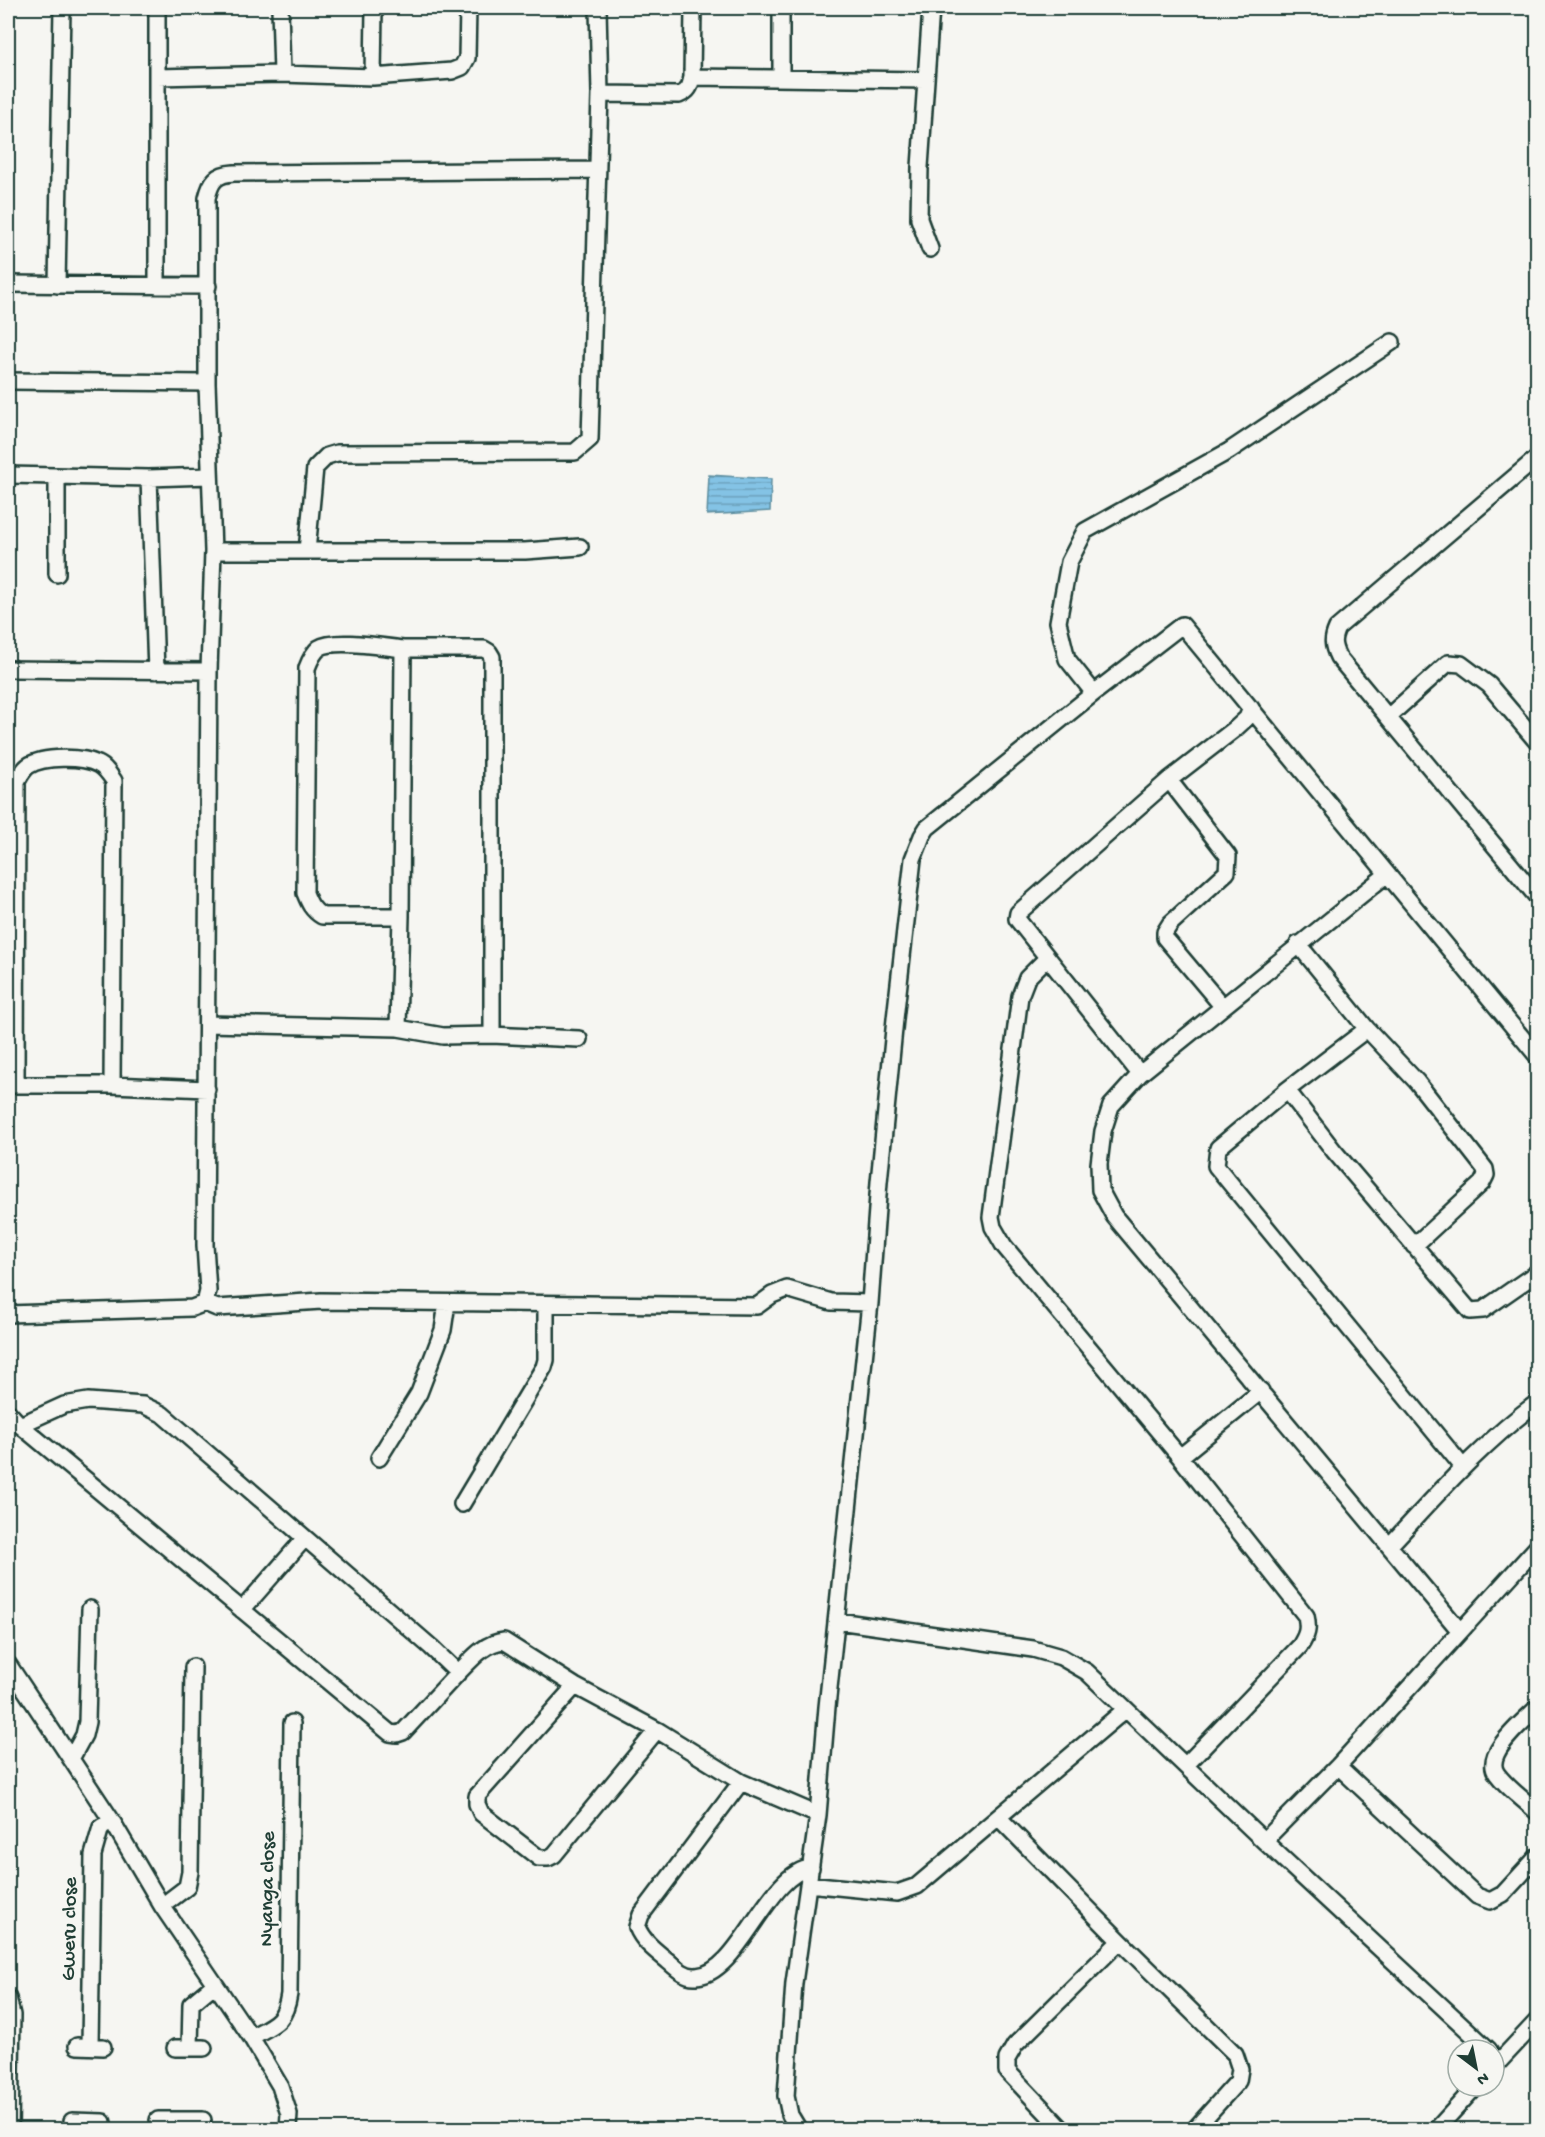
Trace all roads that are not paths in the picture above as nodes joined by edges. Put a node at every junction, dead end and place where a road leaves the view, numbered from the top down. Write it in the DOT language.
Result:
graph roads {
  1 [pos="62,8"];
  2 [pos="157,8"];
  3 [pos="280,8"];
  4 [pos="374,8"];
  5 [pos="468,8"];
  6 [pos="598,8"];
  7 [pos="693,8"];
  8 [pos="781,8"];
  9 [pos="931,8"];
  10 [pos="282,74"];
  11 [pos="157,77"];
  12 [pos="373,77"];
  13 [pos="692,77"];
  14 [pos="781,77"];
  15 [pos="925,80"];
  16 [pos="600,94"];
  17 [pos="598,170"];
  18 [pos="930,249"];
  19 [pos="8,284"];
  20 [pos="57,285"];
  21 [pos="156,286"];
  22 [pos="208,286"];
  23 [pos="1392,342"];
  24 [pos="8,381"];
  25 [pos="207,383"];
  26 [pos="1538,457"];
  27 [pos="8,476"];
  28 [pos="57,476"];
  29 [pos="209,476"];
  30 [pos="149,478"];
  31 [pos="580,547"];
  32 [pos="213,551"];
  33 [pos="307,551"];
  34 [pos="57,574"];
  35 [pos="403,649"];
  36 [pos="8,669"];
  37 [pos="156,671"];
  38 [pos="209,671"];
  39 [pos="1094,693"];
  40 [pos="1251,708"];
  41 [pos="1388,717"];
  42 [pos="1538,744"];
  43 [pos="1170,780"];
  44 [pos="13,852"];
  45 [pos="1386,875"];
  46 [pos="1538,898"];
  47 [pos="401,916"];
  48 [pos="1298,944"];
  49 [pos="1047,958"];
  50 [pos="1223,1007"];
  51 [pos="207,1024"];
  52 [pos="398,1028"];
  53 [pos="1367,1029"];
  54 [pos="492,1035"];
  55 [pos="579,1039"];
  56 [pos="1538,1057"];
  57 [pos="1140,1074"];
  58 [pos="12,1085"];
  59 [pos="112,1085"];
  60 [pos="207,1089"];
  61 [pos="1287,1090"];
  62 [pos="1414,1246"];
  63 [pos="1538,1272"];
  64 [pos="205,1303"];
  65 [pos="447,1303"];
  66 [pos="870,1303"];
  67 [pos="546,1304"];
  68 [pos="8,1314"];
  69 [pos="1261,1391"];
  70 [pos="1538,1402"];
  71 [pos="8,1412"];
  72 [pos="20,1425"];
  73 [pos="1180,1457"];
  74 [pos="378,1458"];
  75 [pos="1463,1467"];
  76 [pos="462,1504"];
  77 [pos="305,1538"];
  78 [pos="1390,1545"];
  79 [pos="1538,1546"];
  80 [pos="90,1609"];
  81 [pos="242,1610"];
  82 [pos="838,1621"];
  83 [pos="1460,1631"];
  84 [pos="193,1667"];
  85 [pos="10,1673"];
  86 [pos="458,1673"];
  87 [pos="575,1686"];
  88 [pos="1538,1707"];
  89 [pos="1126,1709"];
  90 [pos="292,1723"];
  91 [pos="657,1730"];
  92 [pos="70,1759"];
  93 [pos="1186,1765"];
  94 [pos="1338,1766"];
  95 [pos="741,1782"];
  96 [pos="1538,1814"];
  97 [pos="818,1815"];
  98 [pos="999,1818"];
  99 [pos="112,1821"];
  100 [pos="1264,1841"];
  101 [pos="1538,1856"];
  102 [pos="811,1868"];
  103 [pos="808,1884"];
  104 [pos="162,1906"];
  105 [pos="1120,1941"];
  106 [pos="215,1984"];
  107 [pos="8,1998"];
  108 [pos="1538,2020"];
  109 [pos="251,2037"];
  110 [pos="1473,2038"];
  111 [pos="90,2046"];
  112 [pos="190,2048"];
  113 [pos="1506,2048"];
  114 [pos="10,2081"];
  115 [pos="1465,2098"];
  116 [pos="158,2120"];
  117 [pos="203,2120"];
  118 [pos="72,2121"];
  119 [pos="94,2125"];
  120 [pos="186,2125"];
  121 [pos="10,2130"];
  122 [pos="288,2130"];
  123 [pos="800,2130"];
  124 [pos="1063,2130"];
  125 [pos="1194,2130"];
  126 [pos="1436,2130"];
  1 -- 20 [label="street"];
  2 -- 11 [label="street"];
  3 -- 10 [label="street"];
  4 -- 12 [label="street"];
  5 -- 12 [label="street"];
  6 -- 16 [label="street"];
  7 -- 13 [label="street"];
  8 -- 14 [label="street"];
  9 -- 15 [label="street"];
  10 -- 11 [label="street"];
  10 -- 12 [label="street"];
  11 -- 21 [label="street"];
  13 -- 14 [label="street"];
  13 -- 16 [label="street"];
  14 -- 15 [label="street"];
  15 -- 18 [label="street"];
  16 -- 17 [label="street"];
  17 -- 22 [label="street"];
  17 -- 33 [label="street"];
  19 -- 20 [label="street"];
  20 -- 21 [label="street"];
  21 -- 22 [label="street"];
  22 -- 25 [label="street"];
  23 -- 39 [label="street"];
  24 -- 25 [label="street"];
  25 -- 29 [label="street"];
  26 -- 41 [label="street"];
  27 -- 28 [label="street"];
  28 -- 30 [label="street"];
  28 -- 34 [label="street"];
  29 -- 30 [label="street"];
  29 -- 32 [label="street"];
  30 -- 37 [label="street"];
  31 -- 33 [label="street"];
  32 -- 33 [label="street"];
  32 -- 38 [label="street"];
  35 -- 47 [label="street"];
  35 -- 47 [label="street"];
  35 -- 54 [label="street"];
  36 -- 37 [label="street"];
  37 -- 38 [label="street"];
  38 -- 51 [label="street"];
  39 -- 40 [label="street"];
  39 -- 66 [label="street"];
  40 -- 43 [label="street"];
  40 -- 45 [label="street"];
  41 -- 42 [label="street"];
  41 -- 46 [label="street"];
  43 -- 49 [label="street"];
  43 -- 50 [label="street"];
  44 -- 58 [label="street"];
  44 -- 59 [label="street"];
  45 -- 48 [label="street"];
  45 -- 56 [label="street"];
  47 -- 52 [label="street"];
  48 -- 50 [label="street"];
  48 -- 53 [label="street"];
  49 -- 57 [label="street"];
  49 -- 73 [label="street"];
  50 -- 57 [label="street"];
  51 -- 52 [label="street"];
  51 -- 60 [label="street"];
  52 -- 54 [label="street"];
  53 -- 61 [label="street"];
  53 -- 62 [label="street"];
  54 -- 55 [label="street"];
  57 -- 69 [label="street"];
  58 -- 59 [label="street"];
  59 -- 60 [label="street"];
  60 -- 64 [label="street"];
  61 -- 62 [label="street"];
  61 -- 75 [label="street"];
  62 -- 63 [label="street"];
  64 -- 65 [label="street"];
  64 -- 68 [label="street"];
  65 -- 67 [label="street"];
  65 -- 74 [label="street"];
  66 -- 67 [label="street"];
  66 -- 82 [label="street"];
  67 -- 76 [label="street"];
  69 -- 73 [label="street"];
  69 -- 78 [label="street"];
  70 -- 75 [label="street"];
  71 -- 72 [label="street"];
  72 -- 77 [label="street"];
  72 -- 81 [label="street"];
  73 -- 93 [label="street"];
  75 -- 78 [label="street"];
  77 -- 81 [label="street"];
  77 -- 86 [label="street"];
  78 -- 83 [label="street"];
  79 -- 83 [label="street"];
  80 -- 92 [label="street"];
  81 -- 86 [label="street"];
  82 -- 89 [label="street"];
  82 -- 97 [label="street"];
  83 -- 94 [label="street"];
  84 -- 104 [label="street"];
  85 -- 92 [label="street"];
  86 -- 87 [label="street"];
  87 -- 91 [label="street"];
  87 -- 91 [label="street"];
  88 -- 96 [label="street"];
  89 -- 93 [label="street"];
  89 -- 98 [label="street"];
  90 -- 109 [label="street, Nyanga close"];
  91 -- 95 [label="street"];
  92 -- 99 [label="street"];
  93 -- 100 [label="street"];
  94 -- 100 [label="street"];
  94 -- 101 [label="street"];
  95 -- 97 [label="street"];
  95 -- 102 [label="street"];
  97 -- 102 [label="street"];
  98 -- 103 [label="street"];
  98 -- 105 [label="street"];
  99 -- 104 [label="street"];
  99 -- 111 [label="street, Gweru close"];
  100 -- 110 [label="street"];
  102 -- 103 [label="street"];
  103 -- 123 [label="street"];
  104 -- 106 [label="street"];
  105 -- 124 [label="street"];
  105 -- 125 [label="street"];
  106 -- 109 [label="street"];
  106 -- 112 [label="street"];
  107 -- 114 [label="street"];
  108 -- 113 [label="street"];
  109 -- 122 [label="street"];
  114 -- 121 [label="street"];
  115 -- 126 [label="street"];
  116 -- 120 [label="street"];
  117 -- 120 [label="street"];
  118 -- 119 [label="street"];
}
